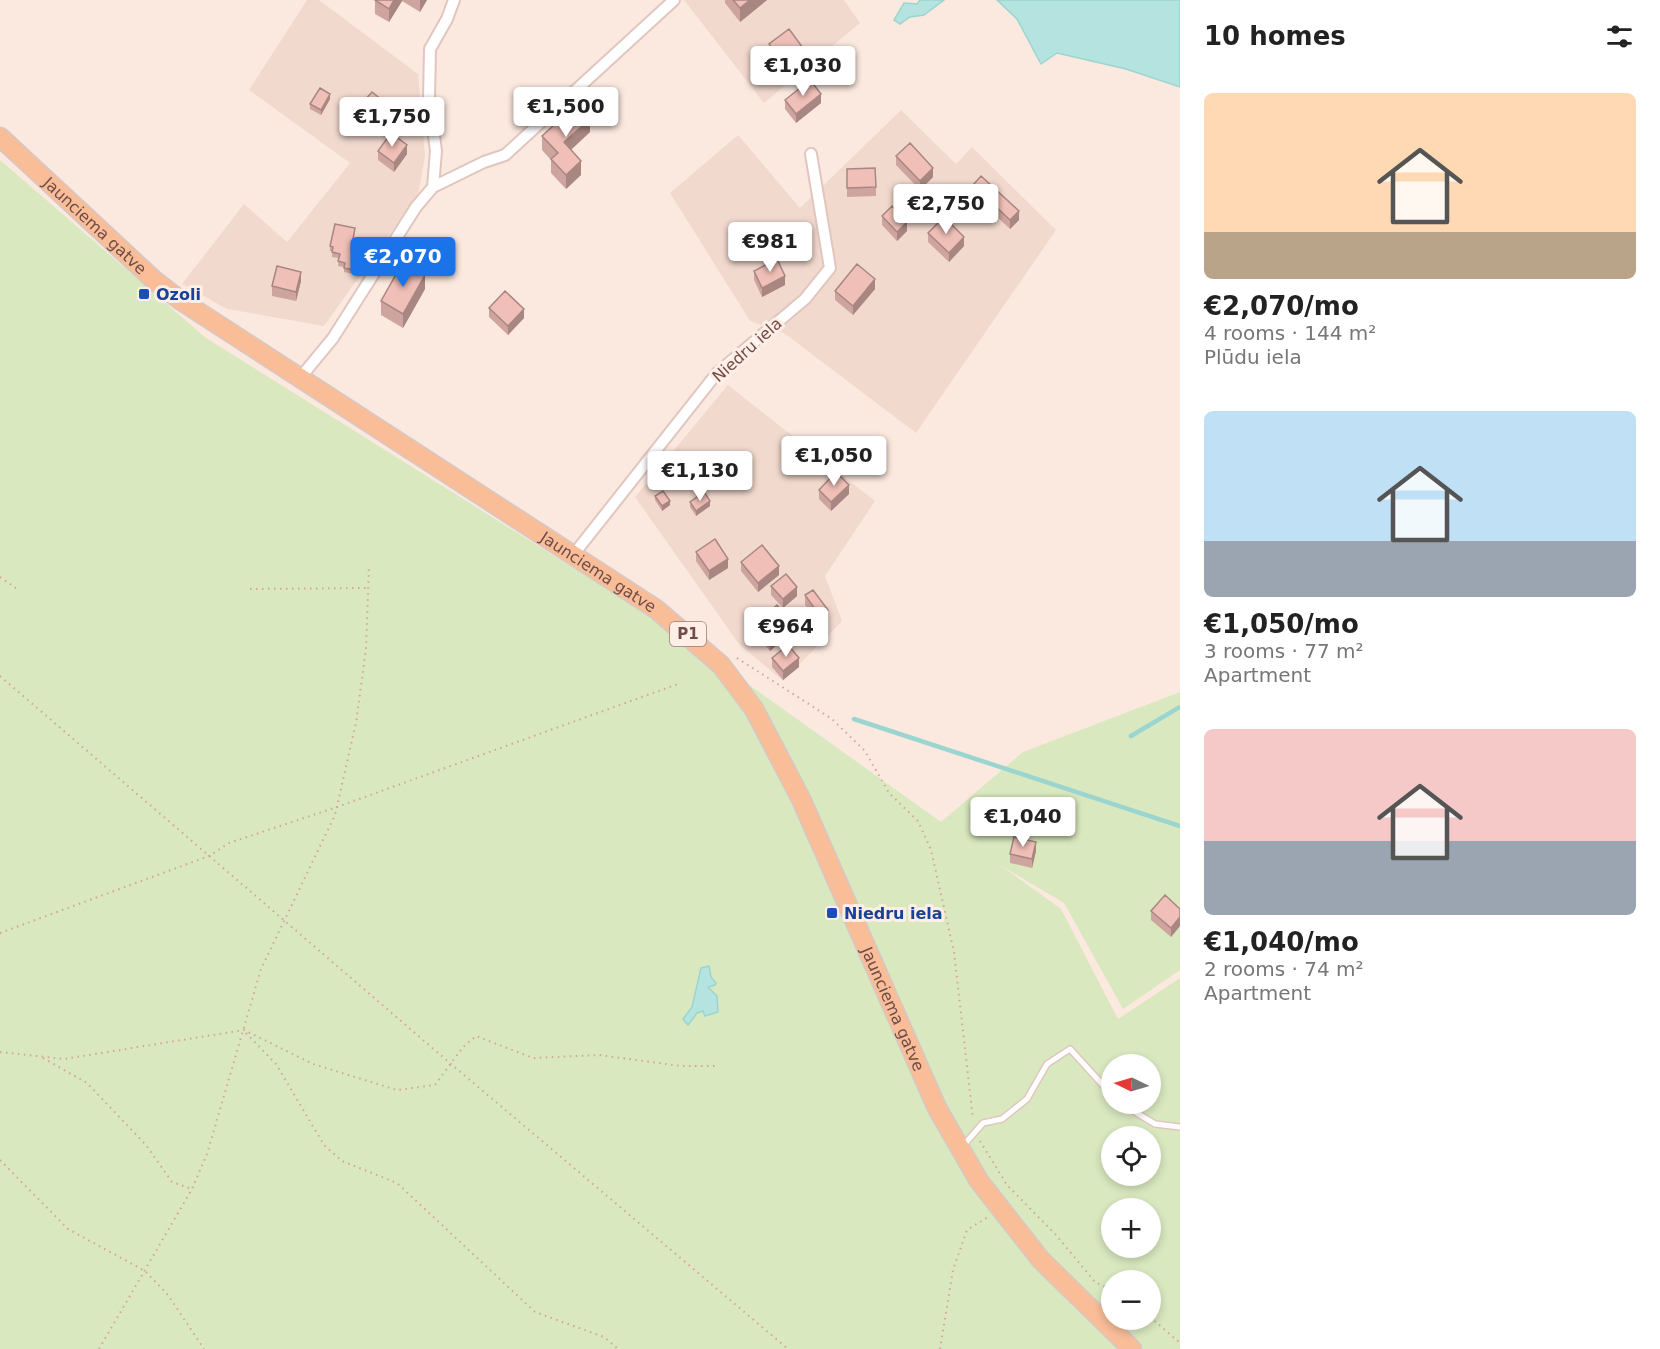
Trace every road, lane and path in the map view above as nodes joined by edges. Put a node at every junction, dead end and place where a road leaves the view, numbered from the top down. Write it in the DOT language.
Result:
graph roads {
  1 [pos="454,0"];
  2 [pos="674,0"];
  3 [pos="0,137"];
  4 [pos="810,154"];
  5 [pos="433,187"];
  6 [pos="300,378"];
  7 [pos="574,554"];
  8 [pos="369,567"];
  9 [pos="0,577"];
  10 [pos="368,588"];
  11 [pos="17,589"];
  12 [pos="250,589"];
  13 [pos="737,657"];
  14 [pos="0,675"];
  15 [pos="678,684"];
  16 [pos="337,807"];
  17 [pos="209,856"];
  18 [pos="284,920"];
  19 [pos="0,933"];
  20 [pos="244,1030"];
  21 [pos="0,1052"];
  22 [pos="40,1056"];
  23 [pos="450,1064"];
  24 [pos="717,1066"];
  25 [pos="1101,1083"];
  26 [pos="1138,1114"];
  27 [pos="1180,1127"];
  28 [pos="974,1132"];
  29 [pos="960,1151"];
  30 [pos="0,1160"];
  31 [pos="192,1189"];
  32 [pos="1000,1209"];
  33 [pos="146,1271"];
  34 [pos="1101,1285"];
  35 [pos="1161,1327"];
  36 [pos="1180,1343"];
  37 [pos="99,1349"];
  38 [pos="204,1349"];
  39 [pos="618,1349"];
  40 [pos="788,1349"];
  41 [pos="940,1349"];
  42 [pos="1132,1349"];
  1 -- 5 [label="street"];
  2 -- 5 [label="street"];
  3 -- 6 [label="main road, Jaunciema gatve / P1"];
  4 -- 7 [label="street, Niedru iela"];
  5 -- 6 [label="street"];
  6 -- 7 [label="main road, Jaunciema gatve / P1"];
  7 -- 29 [label="main road, Jaunciema gatve / P1"];
  8 -- 10 [label="path"];
  9 -- 11 [label="path"];
  10 -- 12 [label="path"];
  10 -- 16 [label="path"];
  13 -- 28 [label="path"];
  14 -- 17 [label="path"];
  15 -- 16 [label="path"];
  16 -- 17 [label="path"];
  16 -- 18 [label="path"];
  17 -- 18 [label="path"];
  17 -- 19 [label="path"];
  18 -- 20 [label="path"];
  18 -- 23 [label="path"];
  20 -- 22 [label="path"];
  20 -- 23 [label="path"];
  20 -- 31 [label="path"];
  20 -- 39 [label="path"];
  21 -- 22 [label="path"];
  22 -- 31 [label="path"];
  23 -- 24 [label="path"];
  23 -- 40 [label="path"];
  25 -- 28 [label="lane"];
  26 -- 27 [label="lane"];
  28 -- 29 [label="lane"];
  28 -- 34 [label="path"];
  29 -- 32 [label="main road, Jaunciema gatve / P1"];
  30 -- 33 [label="path"];
  31 -- 33 [label="path"];
  32 -- 41 [label="path"];
  32 -- 42 [label="main road, Jaunciema gatve / P1"];
  33 -- 37 [label="path"];
  33 -- 38 [label="path"];
  35 -- 36 [label="path"];
}
